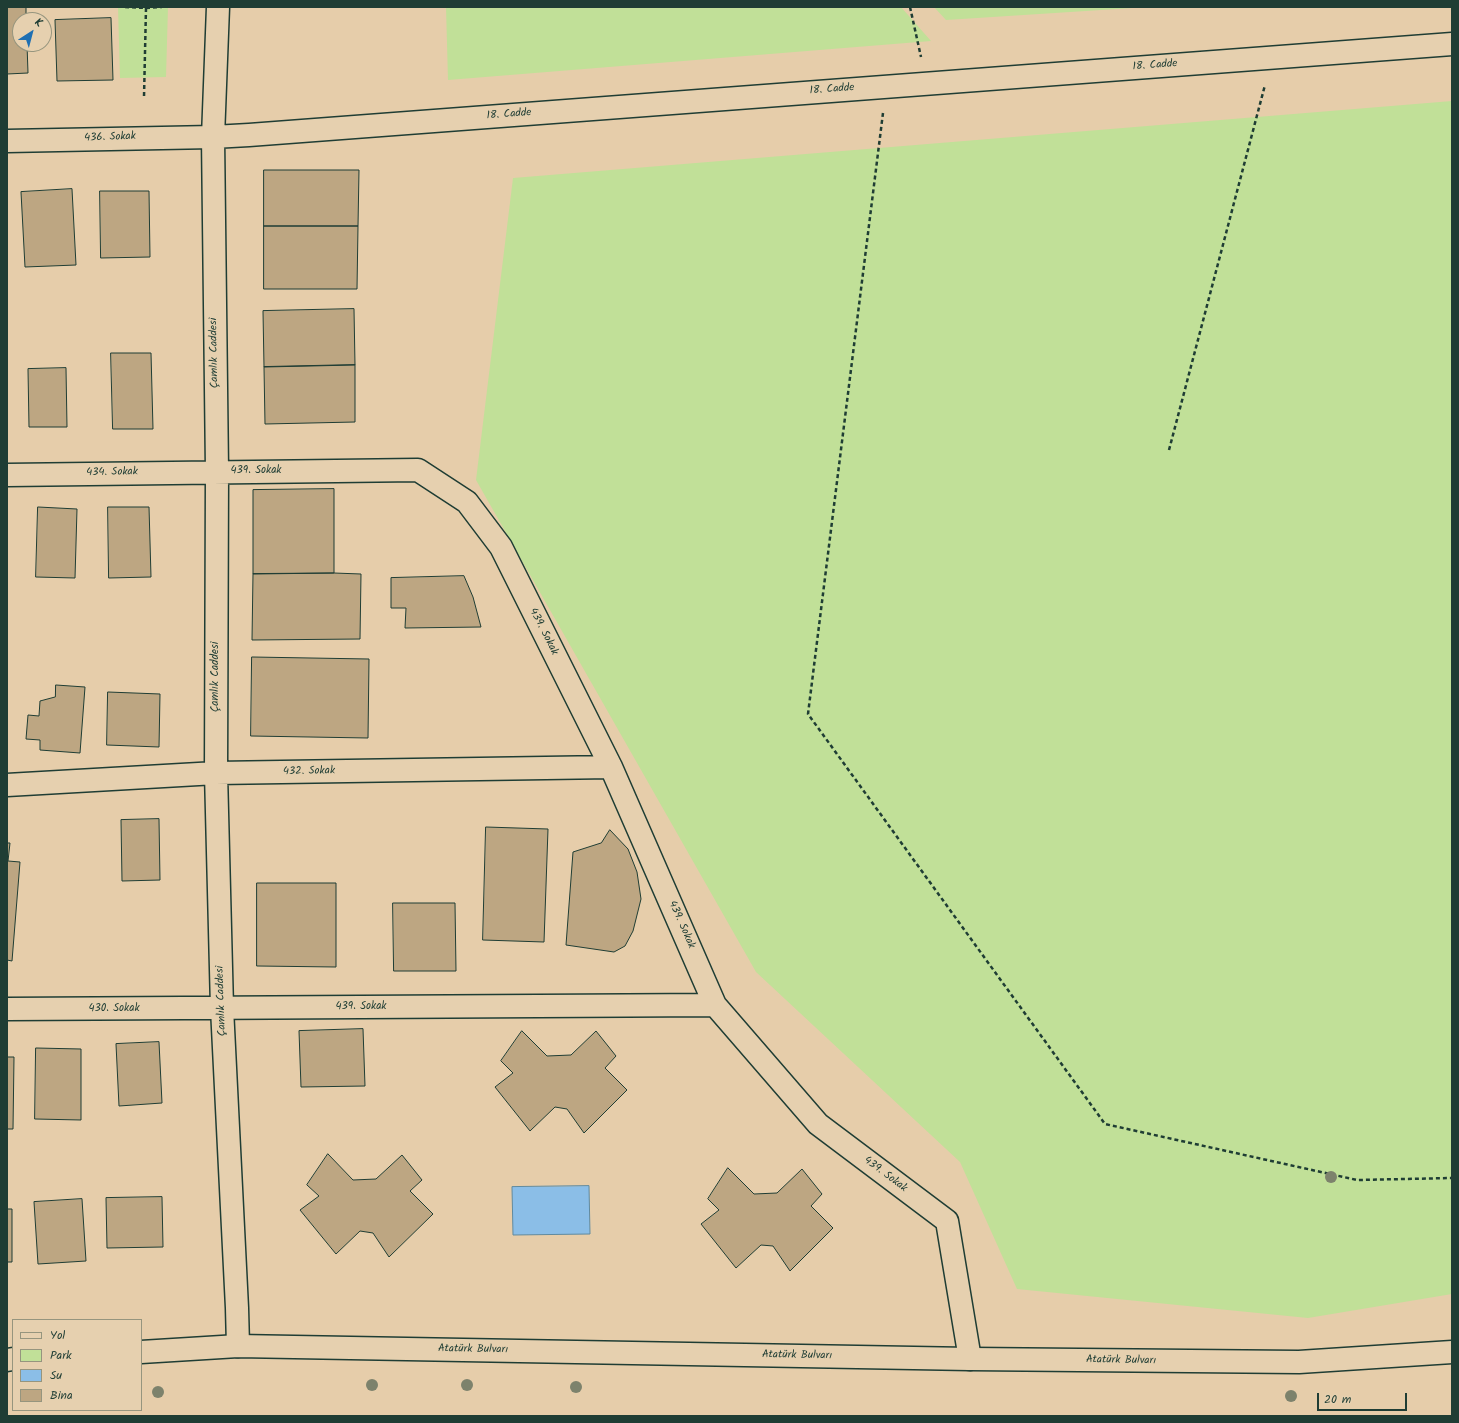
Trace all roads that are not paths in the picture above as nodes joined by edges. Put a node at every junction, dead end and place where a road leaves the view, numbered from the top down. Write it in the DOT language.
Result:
graph roads {
  1 [pos="218,7"];
  2 [pos="1452,44"];
  3 [pos="213,137"];
  4 [pos="7,141"];
  5 [pos="217,471"];
  6 [pos="7,475"];
  7 [pos="611,767"];
  8 [pos="216,773"];
  9 [pos="7,785"];
  10 [pos="716,1005"];
  11 [pos="222,1008"];
  12 [pos="7,1009"];
  13 [pos="238,1346"];
  14 [pos="142,1352"];
  15 [pos="1452,1352"];
  16 [pos="970,1359"];
  1 -- 3 [label="street, Çamlık Caddesi"];
  2 -- 3 [label="street, 18. Cadde"];
  3 -- 4 [label="street, 436. Sokak"];
  3 -- 5 [label="street, Çamlık Caddesi"];
  5 -- 6 [label="street, 434. Sokak"];
  5 -- 7 [label="street, 439. Sokak"];
  5 -- 8 [label="street, Çamlık Caddesi"];
  7 -- 8 [label="street, 432. Sokak"];
  7 -- 10 [label="street, 439. Sokak"];
  8 -- 9 [label="street, 432. Sokak"];
  8 -- 11 [label="street, Çamlık Caddesi"];
  10 -- 11 [label="street, 439. Sokak"];
  10 -- 16 [label="street, 439. Sokak"];
  11 -- 12 [label="street, 430. Sokak"];
  11 -- 13 [label="street, Çamlık Caddesi"];
  13 -- 14 [label="street, Atatürk Bulvarı"];
  13 -- 16 [label="street, Atatürk Bulvarı"];
  15 -- 16 [label="street, Atatürk Bulvarı"];
}
